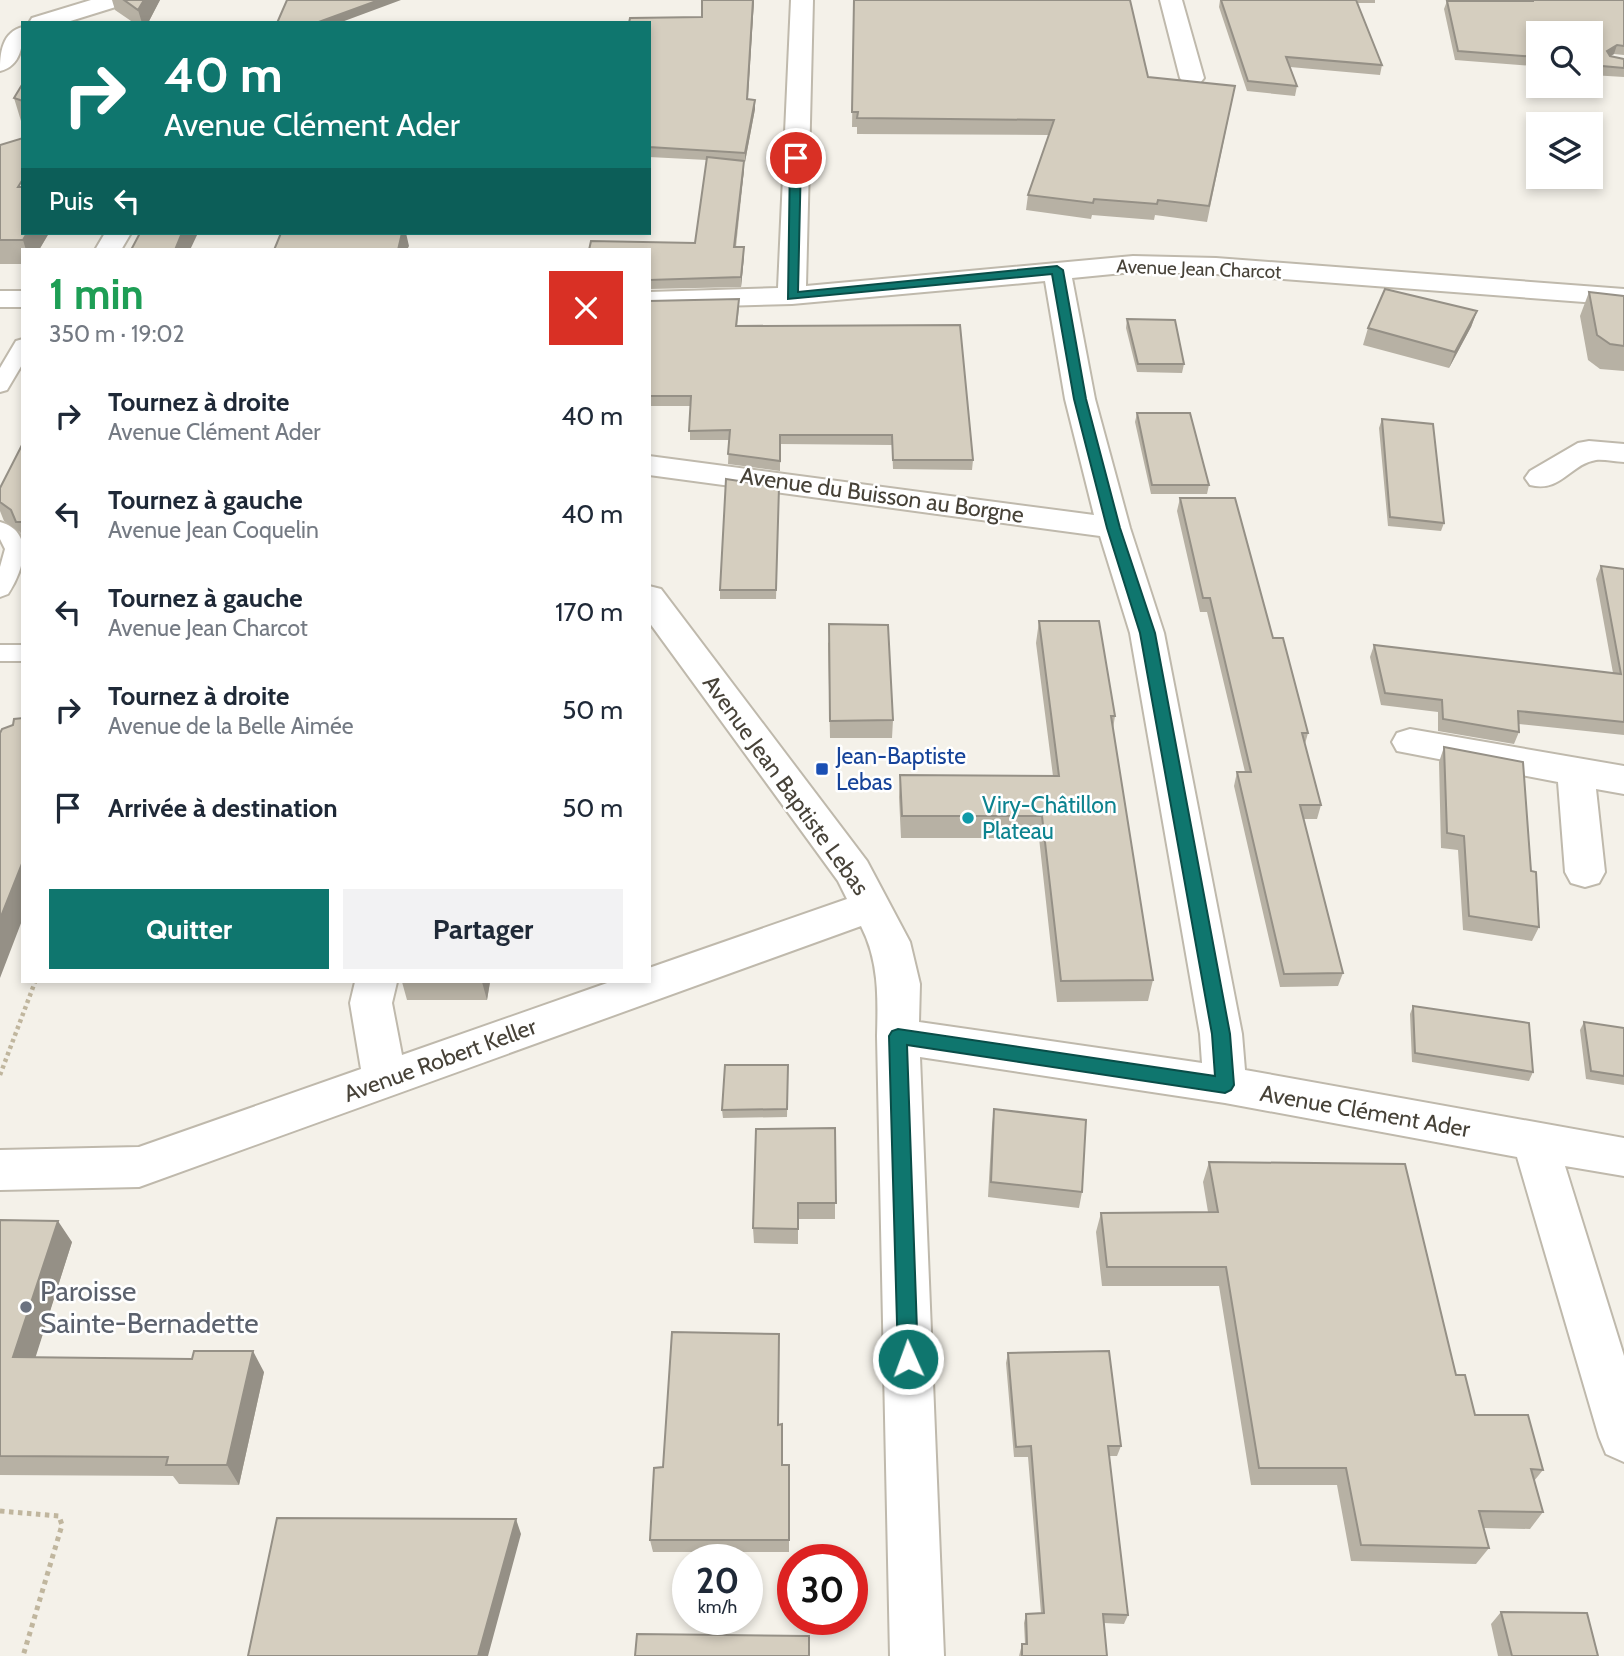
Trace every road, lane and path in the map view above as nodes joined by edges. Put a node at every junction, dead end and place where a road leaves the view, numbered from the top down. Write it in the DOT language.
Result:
graph roads {
  1 [pos="50,0"];
  2 [pos="114,0"];
  3 [pos="802,0"];
  4 [pos="1171,0"];
  5 [pos="34,21"];
  6 [pos="46,21"];
  7 [pos="1192,78"];
  8 [pos="1057,270"];
  9 [pos="792,296"];
  10 [pos="1624,297"];
  11 [pos="0,299"];
  12 [pos="21,299"];
  13 [pos="651,300"];
  14 [pos="21,349"];
  15 [pos="0,386"];
  16 [pos="1624,453"];
  17 [pos="651,465"];
  18 [pos="1541,478"];
  19 [pos="1114,528"];
  20 [pos="0,529"];
  21 [pos="0,589"];
  22 [pos="651,600"];
  23 [pos="0,653"];
  24 [pos="21,653"];
  25 [pos="1410,742"];
  26 [pos="1576,773"];
  27 [pos="1624,780"];
  28 [pos="1585,872"];
  29 [pos="871,906"];
  30 [pos="35,983"];
  31 [pos="376,983"];
  32 [pos="898,1036"];
  33 [pos="0,1075"];
  34 [pos="385,1080"];
  35 [pos="1225,1085"];
  36 [pos="1535,1142"];
  37 [pos="1624,1157"];
  38 [pos="0,1170"];
  39 [pos="1624,1437"];
  40 [pos="0,1511"];
  41 [pos="23,1656"];
  42 [pos="917,1656"];
  1 -- 5 [label="street"];
  2 -- 6 [label="street"];
  3 -- 9 [label="street"];
  4 -- 7 [label="street"];
  8 -- 9 [label="street, Avenue Jean Charcot"];
  8 -- 10 [label="street, Avenue Jean Charcot"];
  8 -- 19 [label="street"];
  9 -- 13 [label="street, Avenue Jean Charcot"];
  11 -- 12 [label="street"];
  14 -- 15 [label="lane"];
  16 -- 18 [label="street"];
  17 -- 19 [label="street, Avenue du Buisson au Borgne"];
  19 -- 35 [label="street"];
  20 -- 21 [label="lane"];
  22 -- 29 [label="street, Avenue Jean Baptiste Lebas"];
  23 -- 24 [label="lane"];
  25 -- 26 [label="street"];
  26 -- 27 [label="street"];
  26 -- 28 [label="street"];
  29 -- 32 [label="street, Avenue Jean Baptiste Lebas"];
  29 -- 34 [label="street, Avenue Robert Keller"];
  30 -- 33 [label="path"];
  31 -- 34 [label="street"];
  32 -- 35 [label="street, Avenue Clément Ader"];
  32 -- 42 [label="street, Avenue Jean Baptiste Lebas"];
  34 -- 38 [label="street, Avenue Robert Keller"];
  35 -- 36 [label="street, Avenue Clément Ader"];
  36 -- 37 [label="street, Avenue Clément Ader"];
  36 -- 39 [label="street"];
  40 -- 41 [label="path"];
}
